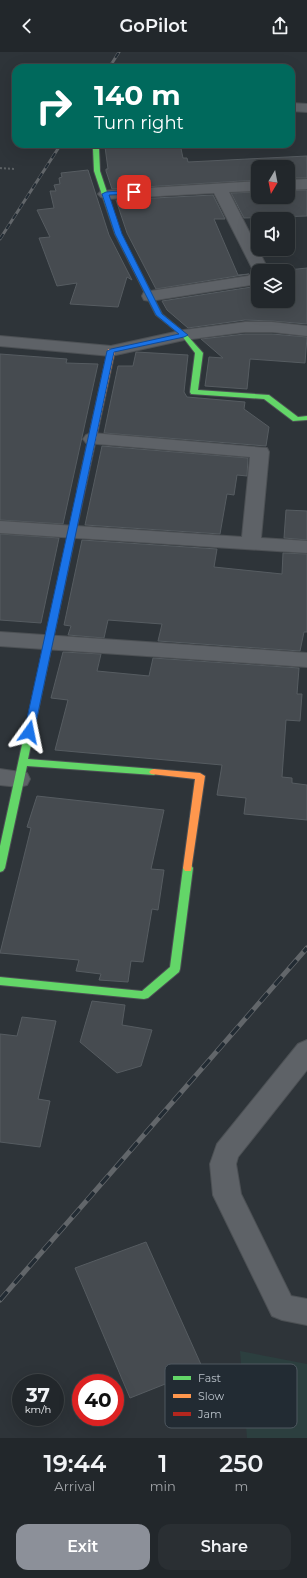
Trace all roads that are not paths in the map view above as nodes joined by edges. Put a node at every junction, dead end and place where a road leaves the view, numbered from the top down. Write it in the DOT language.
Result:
graph roads {
  1 [pos="295,107"];
  2 [pos="307,108"];
  3 [pos="96,148"];
  4 [pos="307,184"];
  5 [pos="295,185"];
  6 [pos="251,186"];
  7 [pos="219,188"];
  8 [pos="106,194"];
  9 [pos="257,264"];
  10 [pos="251,280"];
  11 [pos="150,296"];
  12 [pos="307,331"];
  13 [pos="184,335"];
  14 [pos="0,341"];
  15 [pos="111,351"];
  16 [pos="307,418"];
  17 [pos="92,439"];
  18 [pos="0,528"];
  19 [pos="72,533"];
  20 [pos="251,543"];
  21 [pos="307,547"];
  22 [pos="0,639"];
  23 [pos="48,642"];
  24 [pos="307,660"];
  25 [pos="14,773"];
  26 [pos="0,868"];
  27 [pos="0,981"];
  28 [pos="307,1052"];
  29 [pos="307,1312"];
  1 -- 2 [label="street"];
  3 -- 8 [label="street"];
  4 -- 5 [label="street"];
  6 -- 7 [label="street"];
  7 -- 8 [label="street"];
  7 -- 9 [label="street"];
  8 -- 11 [label="street"];
  10 -- 11 [label="street"];
  11 -- 13 [label="street"];
  12 -- 13 [label="street"];
  13 -- 15 [label="street"];
  13 -- 16 [label="street"];
  14 -- 15 [label="street"];
  15 -- 17 [label="street"];
  17 -- 19 [label="street"];
  17 -- 20 [label="street"];
  18 -- 19 [label="street"];
  19 -- 20 [label="street"];
  19 -- 23 [label="street"];
  20 -- 21 [label="street"];
  22 -- 23 [label="street"];
  23 -- 24 [label="street"];
  23 -- 25 [label="street"];
  25 -- 26 [label="street"];
  25 -- 27 [label="street"];
  28 -- 29 [label="street"];
}
